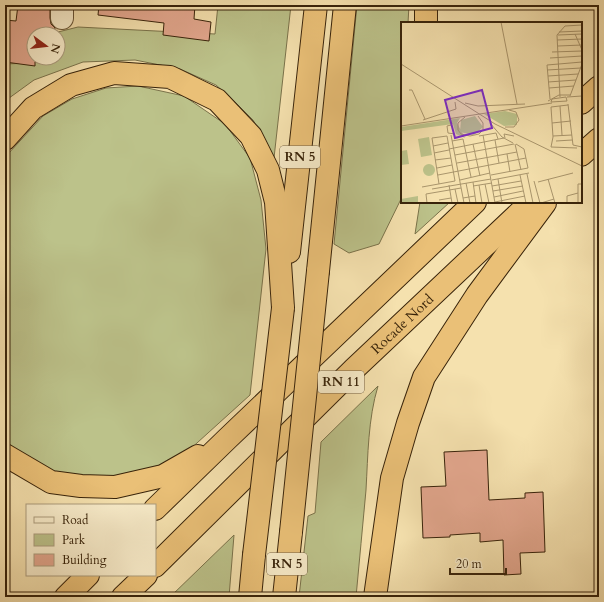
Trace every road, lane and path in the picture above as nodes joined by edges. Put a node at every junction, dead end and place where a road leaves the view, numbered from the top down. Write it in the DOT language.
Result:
graph roads {
  1 [pos="316,5"];
  2 [pos="345,5"];
  3 [pos="426,5"];
  4 [pos="426,22"];
  5 [pos="599,87"];
  6 [pos="582,102"];
  7 [pos="5,139"];
  8 [pos="599,139"];
  9 [pos="582,154"];
  10 [pos="474,203"];
  11 [pos="530,203"];
  12 [pos="545,203"];
  13 [pos="283,308"];
  14 [pos="227,439"];
  15 [pos="5,455"];
  16 [pos="156,508"];
  17 [pos="156,565"];
  18 [pos="145,576"];
  19 [pos="76,586"];
  20 [pos="51,597"];
  21 [pos="123,597"];
  22 [pos="250,597"];
  23 [pos="284,597"];
  24 [pos="375,597"];
  1 -- 13 [label="highway, RN 5"];
  2 -- 23 [label="highway, RN 5, bridge"];
  3 -- 4 [label="highway"];
  5 -- 6 [label="highway"];
  7 -- 13 [label="highway"];
  8 -- 9 [label="highway"];
  10 -- 14 [label="highway, RN 11"];
  11 -- 17 [label="highway, Rocade Nord / RN 11"];
  12 -- 24 [label="highway"];
  13 -- 22 [label="highway, RN 5, bridge"];
  14 -- 15 [label="highway"];
  14 -- 16 [label="highway, RN 11"];
  18 -- 21 [label="highway"];
  19 -- 20 [label="highway"];
}
